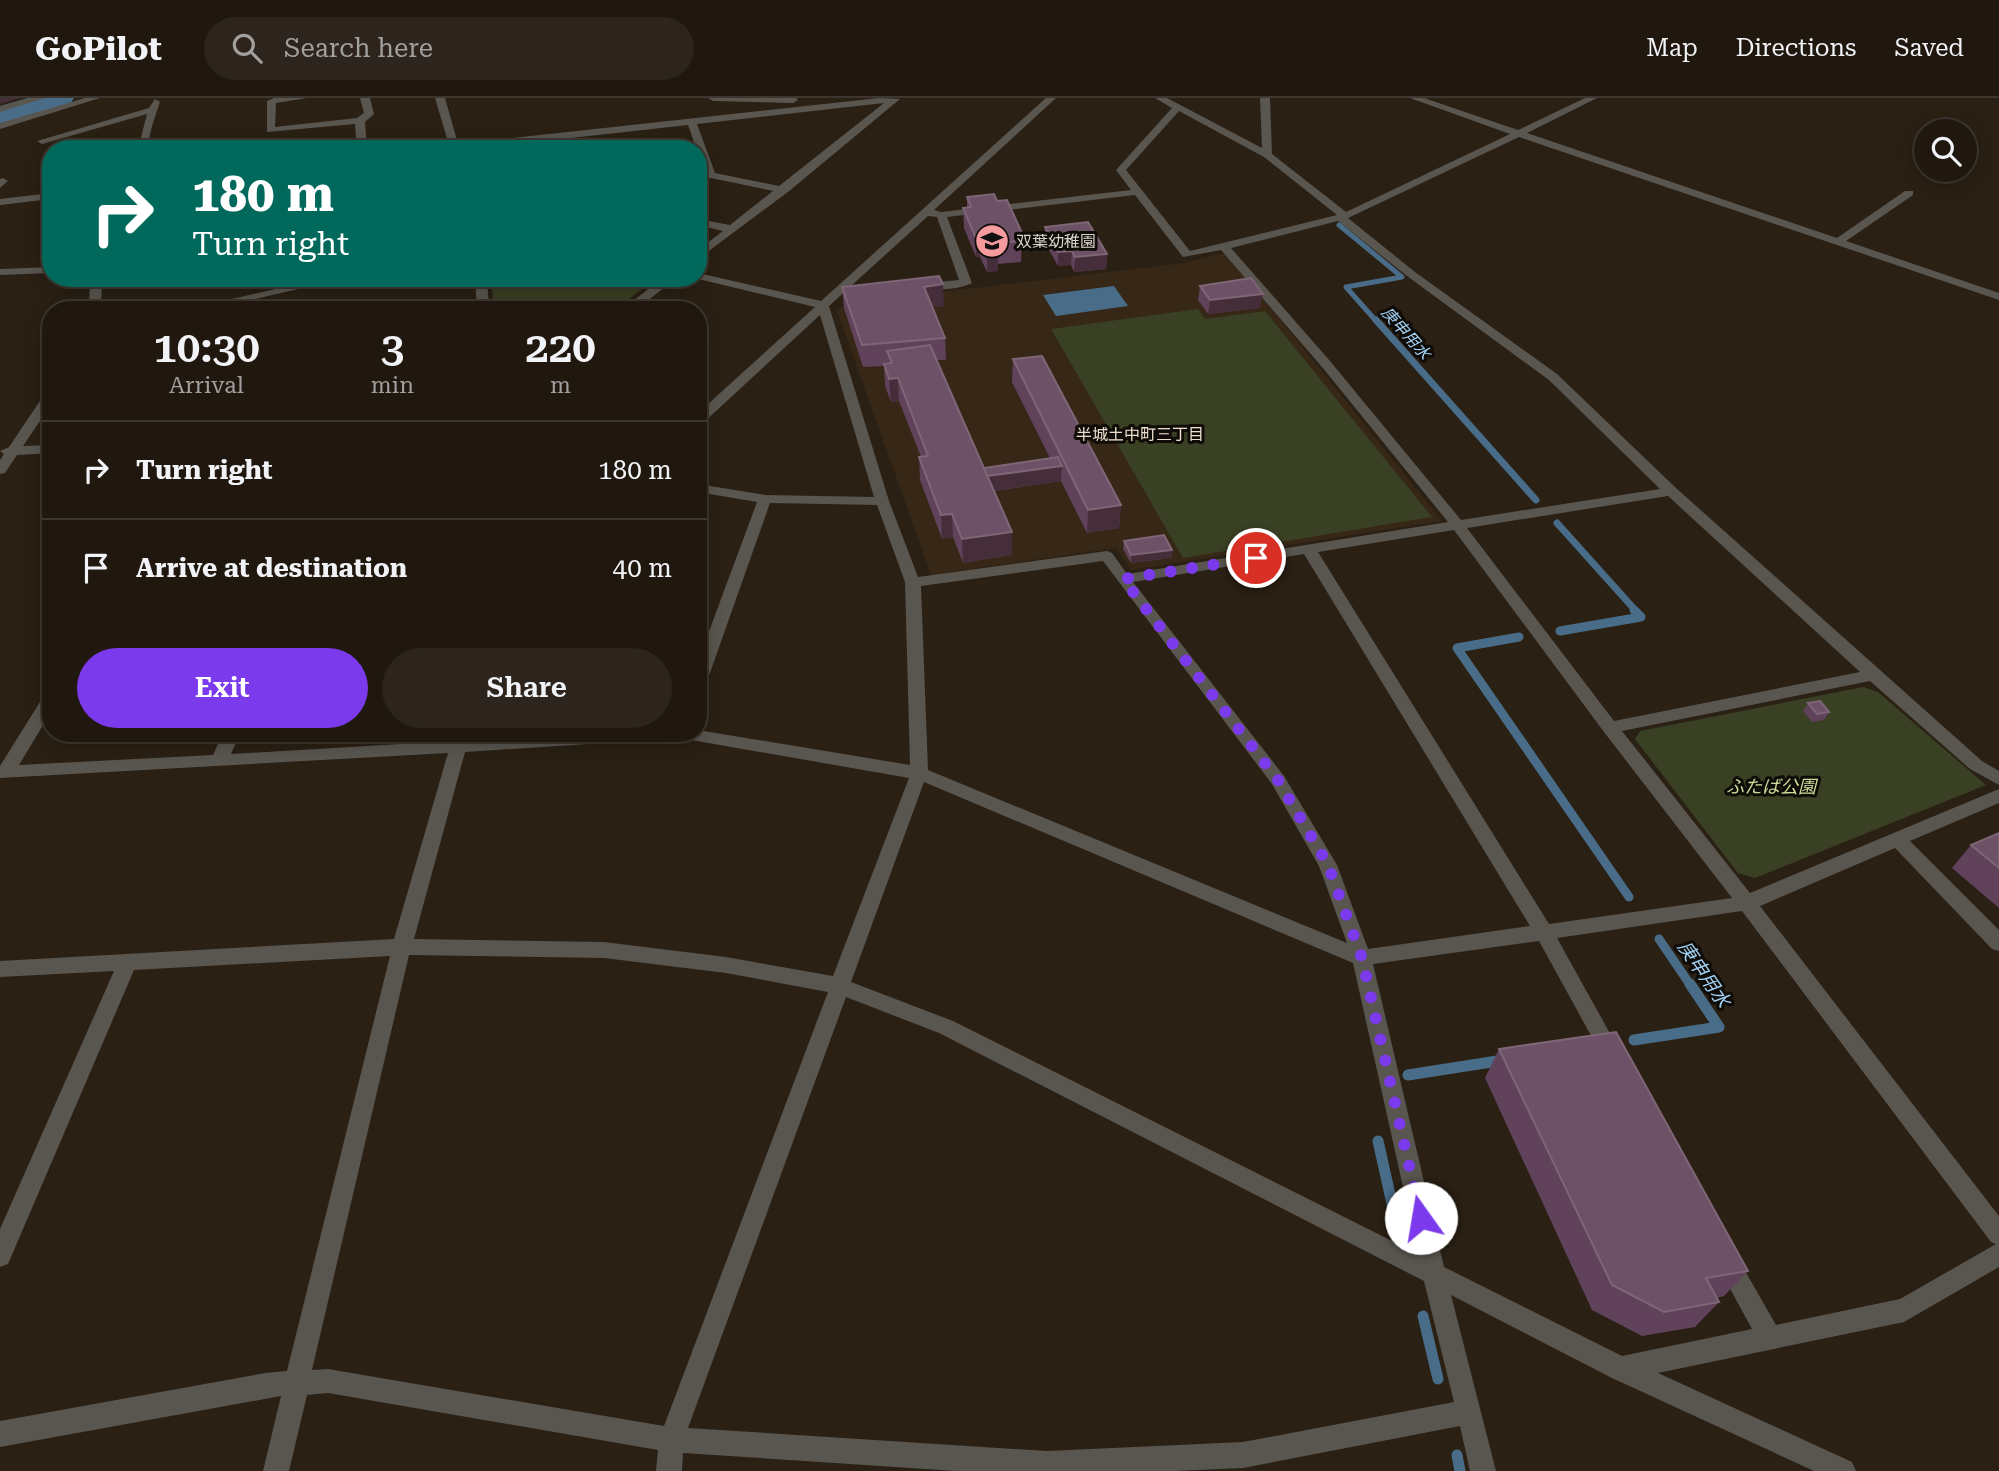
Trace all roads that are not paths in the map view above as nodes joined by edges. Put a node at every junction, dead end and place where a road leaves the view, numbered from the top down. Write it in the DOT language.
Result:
graph roads {
  1 [pos="40,98"];
  2 [pos="95,98"];
  3 [pos="156,98"];
  4 [pos="302,98"];
  5 [pos="365,98"];
  6 [pos="440,98"];
  7 [pos="713,98"];
  8 [pos="896,98"];
  9 [pos="1051,98"];
  10 [pos="1160,98"];
  11 [pos="1265,98"];
  12 [pos="1415,98"];
  13 [pos="1592,98"];
  14 [pos="742,99"];
  15 [pos="1178,107"];
  16 [pos="806,108"];
  17 [pos="0,109"];
  18 [pos="153,109"];
  19 [pos="360,121"];
  20 [pos="692,122"];
  21 [pos="0,126"];
  22 [pos="1519,133"];
  23 [pos="45,140"];
  24 [pos="144,140"];
  25 [pos="361,140"];
  26 [pos="453,140"];
  27 [pos="528,140"];
  28 [pos="698,140"];
  29 [pos="1267,155"];
  30 [pos="707,166"];
  31 [pos="710,175"];
  32 [pos="707,176"];
  33 [pos="783,190"];
  34 [pos="1138,192"];
  35 [pos="1909,193"];
  36 [pos="42,197"];
  37 [pos="0,202"];
  38 [pos="926,212"];
  39 [pos="941,215"];
  40 [pos="1343,217"];
  41 [pos="707,224"];
  42 [pos="732,229"];
  43 [pos="1838,242"];
  44 [pos="1225,248"];
  45 [pos="707,249"];
  46 [pos="42,270"];
  47 [pos="0,272"];
  48 [pos="707,278"];
  49 [pos="929,286"];
  50 [pos="301,287"];
  51 [pos="658,287"];
  52 [pos="860,294"];
  53 [pos="1999,297"];
  54 [pos="249,299"];
  55 [pos="640,301"];
  56 [pos="828,301"];
  57 [pos="42,406"];
  58 [pos="707,412"];
  59 [pos="42,449"];
  60 [pos="7,451"];
  61 [pos="0,470"];
  62 [pos="707,489"];
  63 [pos="1671,491"];
  64 [pos="765,499"];
  65 [pos="882,502"];
  66 [pos="1458,526"];
  67 [pos="1309,550"];
  68 [pos="1123,579"];
  69 [pos="913,582"];
  70 [pos="707,659"];
  71 [pos="1873,675"];
  72 [pos="42,712"];
  73 [pos="1610,728"];
  74 [pos="707,738"];
  75 [pos="228,742"];
  76 [pos="437,742"];
  77 [pos="459,742"];
  78 [pos="219,761"];
  79 [pos="3,772"];
  80 [pos="919,773"];
  81 [pos="1999,779"];
  82 [pos="1999,796"];
  83 [pos="1898,840"];
  84 [pos="1747,903"];
  85 [pos="1544,932"];
  86 [pos="1999,943"];
  87 [pos="402,947"];
  88 [pos="1362,958"];
  89 [pos="128,961"];
  90 [pos="0,969"];
  91 [pos="840,986"];
  92 [pos="1623,1075"];
  93 [pos="1999,1234"];
  94 [pos="1716,1242"];
  95 [pos="1999,1254"];
  96 [pos="0,1256"];
  97 [pos="1434,1274"];
  98 [pos="1770,1337"];
  99 [pos="1621,1368"];
  100 [pos="299,1382"];
  101 [pos="1469,1412"];
  102 [pos="0,1434"];
  103 [pos="671,1440"];
  104 [pos="1048,1467"];
  105 [pos="276,1471"];
  106 [pos="669,1471"];
  107 [pos="1483,1471"];
  108 [pos="1843,1471"];
  1 -- 17 [label="street"];
  2 -- 21 [label="street"];
  3 -- 18 [label="street"];
  4 -- 19 [label="street"];
  5 -- 19 [label="street"];
  6 -- 26 [label="street"];
  7 -- 14 [label="street"];
  8 -- 16 [label="street"];
  8 -- 33 [label="street"];
  9 -- 38 [label="street"];
  10 -- 15 [label="street"];
  11 -- 29 [label="street"];
  12 -- 22 [label="street"];
  13 -- 22 [label="street"];
  14 -- 16 [label="street"];
  15 -- 29 [label="street"];
  15 -- 34 [label="street"];
  16 -- 20 [label="street"];
  18 -- 23 [label="street"];
  18 -- 24 [label="street"];
  19 -- 25 [label="street"];
  20 -- 27 [label="street"];
  20 -- 28 [label="street"];
  22 -- 40 [label="street"];
  22 -- 43 [label="street"];
  29 -- 40 [label="street"];
  30 -- 31 [label="street"];
  31 -- 32 [label="street"];
  31 -- 33 [label="street"];
  33 -- 42 [label="street"];
  34 -- 39 [label="street"];
  34 -- 44 [label="street"];
  35 -- 43 [label="street"];
  36 -- 37 [label="street"];
  38 -- 39 [label="street"];
  38 -- 56 [label="street"];
  39 -- 49 [label="street"];
  40 -- 44 [label="street"];
  40 -- 63 [label="street"];
  41 -- 42 [label="street"];
  42 -- 45 [label="street"];
  43 -- 53 [label="street"];
  44 -- 66 [label="street"];
  46 -- 47 [label="street"];
  48 -- 56 [label="street"];
  50 -- 54 [label="street"];
  51 -- 55 [label="street"];
  52 -- 56 [label="street"];
  56 -- 58 [label="street"];
  56 -- 65 [label="street"];
  57 -- 60 [label="street"];
  59 -- 60 [label="street"];
  60 -- 61 [label="street"];
  62 -- 64 [label="street"];
  63 -- 66 [label="street"];
  63 -- 71 [label="street"];
  64 -- 65 [label="street"];
  64 -- 70 [label="street"];
  65 -- 69 [label="street"];
  66 -- 67 [label="street"];
  66 -- 73 [label="street"];
  67 -- 68 [label="street"];
  67 -- 85 [label="street"];
  68 -- 69 [label="street"];
  68 -- 88 [label="street"];
  69 -- 80 [label="street"];
  71 -- 73 [label="street"];
  71 -- 81 [label="street"];
  72 -- 79 [label="street"];
  73 -- 84 [label="street"];
  74 -- 80 [label="street"];
  75 -- 78 [label="street"];
  76 -- 78 [label="street"];
  77 -- 87 [label="street"];
  78 -- 79 [label="street"];
  80 -- 88 [label="street"];
  80 -- 91 [label="street"];
  82 -- 83 [label="street"];
  83 -- 84 [label="street"];
  83 -- 86 [label="street"];
  84 -- 85 [label="street"];
  84 -- 93 [label="street"];
  85 -- 88 [label="street"];
  85 -- 92 [label="street"];
  87 -- 89 [label="street"];
  87 -- 91 [label="street"];
  87 -- 100 [label="street"];
  88 -- 97 [label="street"];
  89 -- 90 [label="street"];
  89 -- 96 [label="street"];
  91 -- 97 [label="street"];
  91 -- 103 [label="street"];
  94 -- 98 [label="street"];
  95 -- 98 [label="street"];
  97 -- 99 [label="street"];
  97 -- 101 [label="street"];
  98 -- 99 [label="street"];
  99 -- 108 [label="street"];
  100 -- 102 [label="street"];
  100 -- 103 [label="street"];
  100 -- 105 [label="street"];
  101 -- 104 [label="street"];
  101 -- 107 [label="street"];
  103 -- 104 [label="street"];
  103 -- 106 [label="street"];
}
